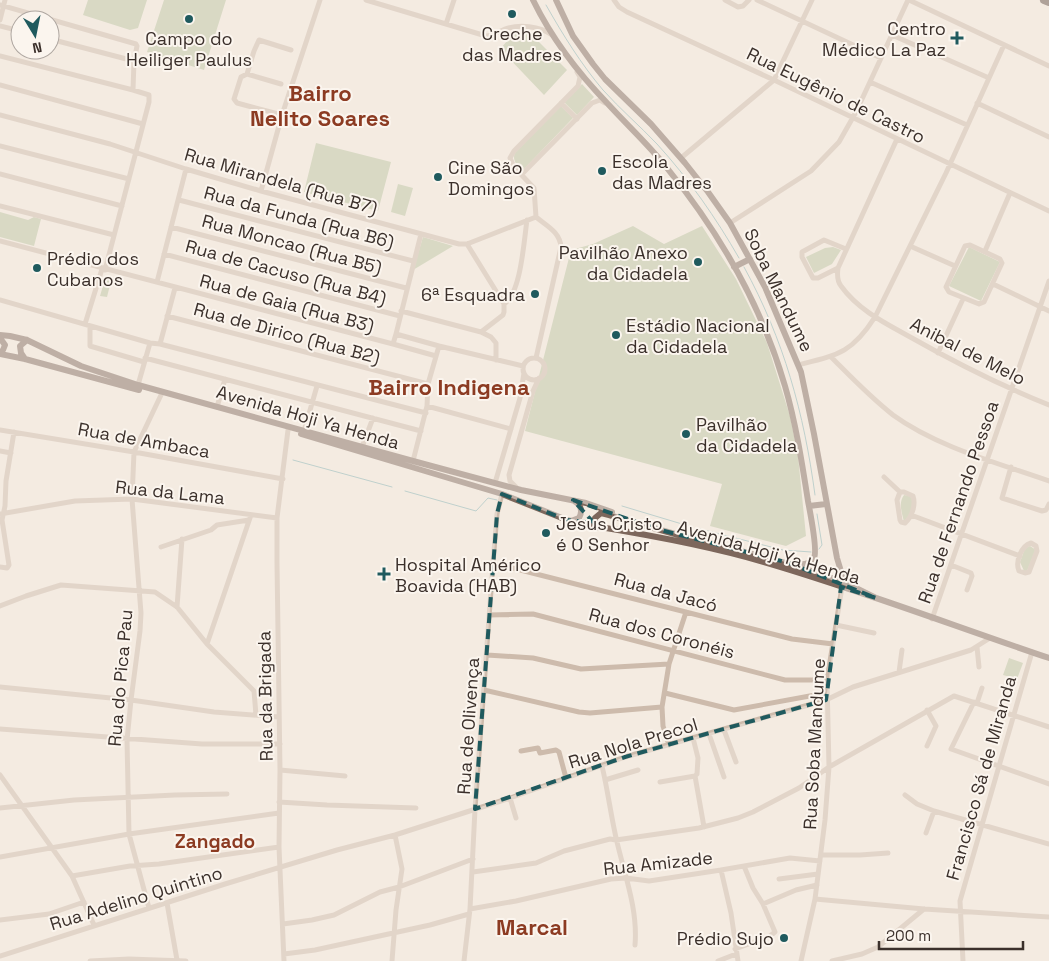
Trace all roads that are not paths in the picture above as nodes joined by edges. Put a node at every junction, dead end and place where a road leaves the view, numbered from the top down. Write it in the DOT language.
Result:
graph roads {
  1 [pos="320,0"];
  2 [pos="366,0"];
  3 [pos="392,0"];
  4 [pos="454,0"];
  5 [pos="556,0"];
  6 [pos="614,0"];
  7 [pos="725,0"];
  8 [pos="749,0"];
  9 [pos="757,0"];
  10 [pos="812,0"];
  11 [pos="908,0"];
  12 [pos="1044,0"];
  13 [pos="535,1"];
  14 [pos="1049,2"];
  15 [pos="3,4"];
  16 [pos="389,7"];
  17 [pos="0,20"];
  18 [pos="802,21"];
  19 [pos="446,24"];
  20 [pos="553,35"];
  21 [pos="892,35"];
  22 [pos="60,42"];
  23 [pos="1004,45"];
  24 [pos="291,50"];
  25 [pos="0,56"];
  26 [pos="881,58"];
  27 [pos="134,62"];
  28 [pos="1049,66"];
  29 [pos="576,68"];
  30 [pos="247,74"];
  31 [pos="989,78"];
  32 [pos="774,80"];
  33 [pos="870,82"];
  34 [pos="282,84"];
  35 [pos="0,85"];
  36 [pos="133,90"];
  37 [pos="561,103"];
  38 [pos="977,103"];
  39 [pos="609,105"];
  40 [pos="0,115"];
  41 [pos="282,115"];
  42 [pos="853,118"];
  43 [pos="577,119"];
  44 [pos="143,124"];
  45 [pos="967,125"];
  46 [pos="1049,137"];
  47 [pos="897,139"];
  48 [pos="0,146"];
  49 [pos="135,152"];
  50 [pos="681,158"];
  51 [pos="950,164"];
  52 [pos="186,170"];
  53 [pos="0,174"];
  54 [pos="522,174"];
  55 [pos="129,179"];
  56 [pos="261,191"];
  57 [pos="1010,194"];
  58 [pos="179,200"];
  59 [pos="0,206"];
  60 [pos="122,206"];
  61 [pos="1049,211"];
  62 [pos="536,217"];
  63 [pos="527,220"];
  64 [pos="730,223"];
  65 [pos="171,227"];
  66 [pos="421,234"];
  67 [pos="114,235"];
  68 [pos="0,241"];
  69 [pos="467,244"];
  70 [pos="910,246"];
  71 [pos="846,249"];
  72 [pos="985,251"];
  73 [pos="164,254"];
  74 [pos="748,260"];
  75 [pos="413,261"];
  76 [pos="736,266"];
  77 [pos="955,266"];
  78 [pos="838,268"];
  79 [pos="103,269"];
  80 [pos="158,282"];
  81 [pos="1049,282"];
  82 [pos="993,284"];
  83 [pos="174,288"];
  84 [pos="406,288"];
  85 [pos="963,299"];
  86 [pos="0,300"];
  87 [pos="504,304"];
  88 [pos="1040,307"];
  89 [pos="1049,311"];
  90 [pos="401,314"];
  91 [pos="167,316"];
  92 [pos="875,317"];
  93 [pos="88,325"];
  94 [pos="481,332"];
  95 [pos="396,334"];
  96 [pos="0,337"];
  97 [pos="27,340"];
  98 [pos="150,343"];
  99 [pos="160,344"];
  100 [pos="393,344"];
  101 [pos="439,346"];
  102 [pos="0,353"];
  103 [pos="938,353"];
  104 [pos="436,356"];
  105 [pos="831,357"];
  106 [pos="536,358"];
  107 [pos="25,359"];
  108 [pos="145,360"];
  109 [pos="496,360"];
  110 [pos="798,365"];
  111 [pos="523,366"];
  112 [pos="524,373"];
  113 [pos="539,378"];
  114 [pos="225,379"];
  115 [pos="428,384"];
  116 [pos="138,385"];
  117 [pos="317,386"];
  118 [pos="1012,390"];
  119 [pos="160,394"];
  120 [pos="312,402"];
  121 [pos="427,406"];
  122 [pos="1049,406"];
  123 [pos="217,407"];
  124 [pos="426,413"];
  125 [pos="373,418"];
  126 [pos="511,429"];
  127 [pos="0,430"];
  128 [pos="288,430"];
  129 [pos="304,431"];
  130 [pos="421,431"];
  131 [pos="14,432"];
  132 [pos="362,447"];
  133 [pos="0,452"];
  134 [pos="134,452"];
  135 [pos="11,453"];
  136 [pos="987,459"];
  137 [pos="413,461"];
  138 [pos="1011,467"];
  139 [pos="884,477"];
  140 [pos="283,479"];
  141 [pos="1049,481"];
  142 [pos="495,483"];
  143 [pos="521,490"];
  144 [pos="900,492"];
  145 [pos="502,494"];
  146 [pos="132,499"];
  147 [pos="573,500"];
  148 [pos="826,504"];
  149 [pos="1049,504"];
  150 [pos="809,506"];
  151 [pos="2,514"];
  152 [pos="911,515"];
  153 [pos="250,517"];
  154 [pos="278,518"];
  155 [pos="566,520"];
  156 [pos="633,521"];
  157 [pos="625,531"];
  158 [pos="961,534"];
  159 [pos="182,539"];
  160 [pos="161,547"];
  161 [pos="1020,556"];
  162 [pos="493,562"];
  163 [pos="789,563"];
  164 [pos="951,565"];
  165 [pos="0,567"];
  166 [pos="851,586"];
  167 [pos="842,587"];
  168 [pos="140,590"];
  169 [pos="967,590"];
  170 [pos="876,598"];
  171 [pos="0,606"];
  172 [pos="178,607"];
  173 [pos="686,612"];
  174 [pos="489,615"];
  175 [pos="932,619"];
  176 [pos="836,625"];
  177 [pos="874,633"];
  178 [pos="990,638"];
  179 [pos="207,644"];
  180 [pos="833,644"];
  181 [pos="977,647"];
  182 [pos="902,650"];
  183 [pos="674,651"];
  184 [pos="1032,652"];
  185 [pos="487,655"];
  186 [pos="1049,658"];
  187 [pos="669,664"];
  188 [pos="979,666"];
  189 [pos="900,672"];
  190 [pos="827,680"];
  191 [pos="0,687"];
  192 [pos="982,688"];
  193 [pos="484,690"];
  194 [pos="665,693"];
  195 [pos="826,693"];
  196 [pos="131,700"];
  197 [pos="826,700"];
  198 [pos="975,702"];
  199 [pos="662,707"];
  200 [pos="927,710"];
  201 [pos="256,715"];
  202 [pos="1014,715"];
  203 [pos="279,717"];
  204 [pos="1049,727"];
  205 [pos="0,730"];
  206 [pos="724,730"];
  207 [pos="710,734"];
  208 [pos="693,738"];
  209 [pos="127,740"];
  210 [pos="280,744"];
  211 [pos="669,745"];
  212 [pos="927,746"];
  213 [pos="520,751"];
  214 [pos="736,762"];
  215 [pos="602,766"];
  216 [pos="829,767"];
  217 [pos="999,767"];
  218 [pos="280,770"];
  219 [pos="638,770"];
  220 [pos="0,775"];
  221 [pos="345,776"];
  222 [pos="695,776"];
  223 [pos="566,778"];
  224 [pos="724,778"];
  225 [pos="605,780"];
  226 [pos="660,782"];
  227 [pos="1049,784"];
  228 [pos="227,794"];
  229 [pos="904,795"];
  230 [pos="128,798"];
  231 [pos="510,798"];
  232 [pos="279,802"];
  233 [pos="21,805"];
  234 [pos="0,808"];
  235 [pos="416,808"];
  236 [pos="475,809"];
  237 [pos="934,811"];
  238 [pos="279,813"];
  239 [pos="516,818"];
  240 [pos="982,824"];
  241 [pos="704,827"];
  242 [pos="926,833"];
  243 [pos="129,834"];
  244 [pos="395,835"];
  245 [pos="616,840"];
  246 [pos="1049,844"];
  247 [pos="52,847"];
  248 [pos="279,847"];
  249 [pos="888,853"];
  250 [pos="821,855"];
  251 [pos="0,857"];
  252 [pos="473,858"];
  253 [pos="820,861"];
  254 [pos="137,865"];
  255 [pos="744,866"];
  256 [pos="280,868"];
  257 [pos="722,870"];
  258 [pos="473,872"];
  259 [pos="818,874"];
  260 [pos="72,876"];
  261 [pos="626,878"];
  262 [pos="779,879"];
  263 [pos="817,885"];
  264 [pos="399,887"];
  265 [pos="815,899"];
  266 [pos="84,902"];
  267 [pos="167,903"];
  268 [pos="763,904"];
  269 [pos="149,908"];
  270 [pos="924,909"];
  271 [pos="470,911"];
  272 [pos="960,912"];
  273 [pos="1049,917"];
  274 [pos="0,920"];
  275 [pos="283,924"];
  276 [pos="94,925"];
  277 [pos="394,933"];
  278 [pos="635,945"];
  279 [pos="736,951"];
  280 [pos="284,954"];
  281 [pos="0,956"];
  282 [pos="174,960"];
  283 [pos="90,961"];
  284 [pos="186,961"];
  285 [pos="284,961"];
  286 [pos="392,961"];
  287 [pos="464,961"];
  288 [pos="718,961"];
  289 [pos="738,961"];
  290 [pos="801,961"];
  291 [pos="832,961"];
  292 [pos="963,961"];
  1 -- 41 [label="street"];
  2 -- 16 [label="street"];
  3 -- 16 [label="street"];
  4 -- 19 [label="street"];
  5 -- 50 [label="main road, Soba Mandume"];
  6 -- 32 [label="street, Rua Eugênio de Castro"];
  7 -- 8 [label="street"];
  9 -- 18 [label="street"];
  10 -- 18 [label="street"];
  11 -- 21 [label="street"];
  11 -- 23 [label="street"];
  12 -- 14 [label="highway"];
  13 -- 20 [label="main road, Soba Mandume"];
  15 -- 17 [label="street"];
  15 -- 27 [label="street"];
  16 -- 19 [label="street"];
  18 -- 26 [label="street"];
  18 -- 32 [label="street"];
  19 -- 20 [label="street"];
  20 -- 29 [label="main road, Soba Mandume"];
  21 -- 26 [label="street"];
  21 -- 31 [label="street"];
  22 -- 27 [label="street"];
  23 -- 28 [label="street"];
  23 -- 31 [label="street"];
  24 -- 30 [label="street"];
  25 -- 36 [label="street"];
  26 -- 33 [label="street"];
  27 -- 36 [label="street"];
  29 -- 37 [label="street"];
  29 -- 39 [label="main road, Soba Mandume"];
  30 -- 34 [label="street"];
  30 -- 41 [label="street"];
  31 -- 38 [label="street"];
  32 -- 42 [label="street, Rua Eugênio de Castro"];
  32 -- 50 [label="street"];
  33 -- 42 [label="street"];
  33 -- 45 [label="street"];
  35 -- 44 [label="street"];
  36 -- 44 [label="street"];
  37 -- 43 [label="street"];
  37 -- 54 [label="street"];
  38 -- 45 [label="street"];
  38 -- 46 [label="street"];
  39 -- 43 [label="street"];
  39 -- 76 [label="main road, Soba Mandume"];
  40 -- 49 [label="street, Rua Mirandela (Rua B7)"];
  41 -- 56 [label="street"];
  42 -- 47 [label="street, Rua Eugênio de Castro"];
  42 -- 64 [label="street"];
  43 -- 54 [label="street"];
  44 -- 49 [label="street"];
  45 -- 51 [label="street"];
  47 -- 51 [label="street, Rua Eugênio de Castro"];
  47 -- 71 [label="street"];
  48 -- 55 [label="street"];
  49 -- 52 [label="street, Rua Mirandela (Rua B7)"];
  49 -- 55 [label="street"];
  50 -- 64 [label="main road, Soba Mandume"];
  51 -- 57 [label="street, Rua Eugênio de Castro"];
  51 -- 70 [label="street"];
  52 -- 56 [label="street, Rua Mirandela (Rua B7)"];
  52 -- 58 [label="street"];
  53 -- 60 [label="street"];
  54 -- 62 [label="street"];
  55 -- 60 [label="street"];
  56 -- 66 [label="street, Rua Mirandela (Rua B7)"];
  57 -- 61 [label="street, Rua Eugênio de Castro"];
  57 -- 72 [label="street"];
  58 -- 65 [label="street"];
  58 -- 75 [label="street, Rua da Funda (Rua B6)"];
  59 -- 67 [label="street"];
  60 -- 67 [label="street"];
  62 -- 63 [label="street"];
  62 -- 106 [label="street"];
  63 -- 69 [label="street"];
  63 -- 87 [label="street"];
  64 -- 74 [label="main road, Soba Mandume"];
  65 -- 73 [label="street"];
  65 -- 84 [label="street, Rua Moncao (Rua B5)"];
  66 -- 69 [label="street, Rua Mirandela (Rua B7)"];
  66 -- 75 [label="street"];
  67 -- 79 [label="street"];
  68 -- 79 [label="street, Rua de Gaia (Rua B3)"];
  69 -- 87 [label="street"];
  70 -- 77 [label="street"];
  70 -- 92 [label="street"];
  71 -- 78 [label="street"];
  71 -- 78 [label="street"];
  72 -- 77 [label="street"];
  72 -- 82 [label="street"];
  73 -- 80 [label="street"];
  73 -- 90 [label="street, Rua de Cacuso (Rua B4)"];
  74 -- 76 [label="main road"];
  74 -- 110 [label="main road, Soba Mandume"];
  75 -- 84 [label="street"];
  76 -- 150 [label="main road, Soba Mandume"];
  77 -- 85 [label="street"];
  78 -- 92 [label="street, Anibal de Melo"];
  79 -- 80 [label="street, Rua de Gaia (Rua B3)"];
  79 -- 93 [label="street"];
  80 -- 83 [label="street, Rua de Gaia (Rua B3)"];
  81 -- 88 [label="street, Rua de Fernando Pessoa"];
  82 -- 85 [label="street"];
  82 -- 88 [label="street"];
  83 -- 91 [label="street"];
  83 -- 100 [label="street, Rua de Gaia (Rua B3)"];
  84 -- 90 [label="street"];
  85 -- 103 [label="street"];
  86 -- 93 [label="street"];
  87 -- 94 [label="street"];
  88 -- 89 [label="street"];
  88 -- 118 [label="street, Rua de Fernando Pessoa"];
  90 -- 94 [label="street, Rua de Cacuso (Rua B4)"];
  90 -- 95 [label="street"];
  91 -- 99 [label="street"];
  91 -- 115 [label="street, Rua de Dirico (Rua B2)"];
  92 -- 103 [label="street, Anibal de Melo"];
  92 -- 105 [label="street"];
  93 -- 98 [label="street"];
  93 -- 108 [label="street"];
  94 -- 109 [label="street"];
  95 -- 100 [label="street"];
  95 -- 101 [label="street"];
  96 -- 97 [label="main road, Avenida Hoji Ya Henda"];
  96 -- 102 [label="main road"];
  97 -- 107 [label="main road"];
  97 -- 116 [label="main road, Avenida Hoji Ya Henda"];
  98 -- 99 [label="street"];
  98 -- 108 [label="street"];
  99 -- 117 [label="street"];
  100 -- 104 [label="street, Rua de Gaia (Rua B3)"];
  101 -- 104 [label="street"];
  101 -- 109 [label="street"];
  102 -- 107 [label="main road, Avenida Hoji Ya Henda"];
  103 -- 118 [label="street, Anibal de Melo"];
  104 -- 115 [label="street"];
  105 -- 110 [label="street"];
  105 -- 136 [label="street"];
  106 -- 111 [label="street"];
  106 -- 113 [label="street"];
  107 -- 119 [label="main road, Avenida Hoji Ya Henda"];
  108 -- 114 [label="street"];
  108 -- 116 [label="street"];
  109 -- 111 [label="street"];
  110 -- 148 [label="main road, Soba Mandume"];
  111 -- 112 [label="street"];
  112 -- 113 [label="street"];
  112 -- 126 [label="street"];
  113 -- 143 [label="street"];
  114 -- 120 [label="street"];
  114 -- 123 [label="street"];
  115 -- 121 [label="street"];
  116 -- 123 [label="main road, Avenida Hoji Ya Henda"];
  117 -- 120 [label="street"];
  117 -- 124 [label="street"];
  118 -- 122 [label="street, Anibal de Melo"];
  118 -- 136 [label="street, Rua de Fernando Pessoa"];
  119 -- 128 [label="main road, Avenida Hoji Ya Henda"];
  119 -- 134 [label="street, Rua do Pica Pau"];
  120 -- 125 [label="street"];
  120 -- 129 [label="street"];
  121 -- 124 [label="street"];
  121 -- 126 [label="street"];
  123 -- 129 [label="main road, Avenida Hoji Ya Henda"];
  124 -- 130 [label="street"];
  125 -- 130 [label="street"];
  125 -- 132 [label="street"];
  126 -- 142 [label="street"];
  127 -- 131 [label="street, Rua de Ambaca"];
  128 -- 140 [label="street, Rua da Brigada"];
  128 -- 145 [label="main road, Avenida Hoji Ya Henda"];
  129 -- 132 [label="main road, Avenida Hoji Ya Henda"];
  130 -- 137 [label="street"];
  131 -- 134 [label="street, Rua de Ambaca"];
  131 -- 135 [label="street"];
  132 -- 137 [label="main road, Avenida Hoji Ya Henda"];
  133 -- 135 [label="street"];
  134 -- 140 [label="street, Rua de Ambaca"];
  134 -- 146 [label="street, Rua do Pica Pau"];
  135 -- 151 [label="street"];
  136 -- 138 [label="street"];
  136 -- 158 [label="street, Rua de Fernando Pessoa"];
  137 -- 142 [label="main road, Avenida Hoji Ya Henda"];
  138 -- 141 [label="street"];
  138 -- 149 [label="street"];
  139 -- 144 [label="street"];
  140 -- 154 [label="street, Rua da Brigada"];
  142 -- 143 [label="main road, Avenida Hoji Ya Henda"];
  143 -- 147 [label="main road, Avenida Hoji Ya Henda"];
  144 -- 152 [label="street"];
  144 -- 152 [label="street"];
  145 -- 155 [label="main road, Avenida Hoji Ya Henda"];
  145 -- 162 [label="street, Rua de Olivença"];
  146 -- 151 [label="street, Rua da Lama"];
  146 -- 153 [label="street, Rua da Lama"];
  146 -- 168 [label="street, Rua do Pica Pau"];
  147 -- 155 [label="main road"];
  147 -- 156 [label="main road, Avenida Hoji Ya Henda"];
  148 -- 150 [label="main road"];
  148 -- 166 [label="main road, Soba Mandume"];
  150 -- 163 [label="main road, Soba Mandume"];
  151 -- 165 [label="street"];
  152 -- 158 [label="street"];
  153 -- 154 [label="street, Rua da Lama"];
  153 -- 159 [label="street"];
  153 -- 179 [label="street"];
  154 -- 203 [label="street, Rua da Brigada"];
  155 -- 157 [label="main road, Avenida Hoji Ya Henda"];
  156 -- 157 [label="main road"];
  156 -- 163 [label="main road, Avenida Hoji Ya Henda"];
  157 -- 167 [label="main road, Avenida Hoji Ya Henda"];
  158 -- 161 [label="street"];
  158 -- 164 [label="street, Rua de Fernando Pessoa"];
  159 -- 160 [label="street"];
  159 -- 172 [label="street"];
  161 -- 161 [label="street"];
  162 -- 173 [label="street, Rua da Jacó"];
  162 -- 174 [label="street, Rua de Olivença"];
  163 -- 166 [label="main road, Avenida Hoji Ya Henda"];
  164 -- 169 [label="street"];
  164 -- 175 [label="street, Rua de Fernando Pessoa"];
  166 -- 170 [label="main road, Avenida Hoji Ya Henda"];
  167 -- 170 [label="main road, Avenida Hoji Ya Henda"];
  167 -- 176 [label="street, Rua Soba Mandume"];
  168 -- 171 [label="street"];
  168 -- 172 [label="street"];
  168 -- 196 [label="street, Rua do Pica Pau"];
  170 -- 175 [label="main road, Avenida Hoji Ya Henda"];
  172 -- 179 [label="street"];
  173 -- 180 [label="street, Rua da Jacó"];
  173 -- 183 [label="street"];
  174 -- 183 [label="street, Rua dos Coronéis"];
  174 -- 185 [label="street, Rua de Olivença"];
  175 -- 178 [label="main road, Avenida Hoji Ya Henda"];
  176 -- 177 [label="street"];
  176 -- 180 [label="street, Rua Soba Mandume"];
  178 -- 181 [label="street, Rua Nola Precol"];
  178 -- 184 [label="main road, Avenida Hoji Ya Henda"];
  179 -- 201 [label="street"];
  180 -- 190 [label="street, Rua Soba Mandume"];
  181 -- 188 [label="street"];
  181 -- 189 [label="street, Rua Nola Precol"];
  182 -- 189 [label="street"];
  183 -- 187 [label="street"];
  183 -- 190 [label="street, Rua dos Coronéis"];
  184 -- 186 [label="main road, Avenida Hoji Ya Henda"];
  184 -- 202 [label="street, Francisco Sá de Miranda"];
  185 -- 187 [label="street"];
  185 -- 193 [label="street, Rua de Olivença"];
  187 -- 194 [label="street"];
  189 -- 197 [label="street, Rua Nola Precol"];
  190 -- 195 [label="street, Rua Soba Mandume"];
  191 -- 196 [label="street"];
  192 -- 198 [label="street"];
  193 -- 199 [label="street"];
  193 -- 236 [label="street, Rua de Olivença"];
  194 -- 195 [label="street"];
  194 -- 199 [label="street"];
  195 -- 197 [label="street, Rua Soba Mandume"];
  196 -- 201 [label="street"];
  196 -- 209 [label="street, Rua do Pica Pau"];
  197 -- 206 [label="street, Rua Nola Precol"];
  197 -- 216 [label="street, Rua Soba Mandume"];
  198 -- 200 [label="street"];
  198 -- 202 [label="street"];
  198 -- 217 [label="street"];
  199 -- 211 [label="street"];
  200 -- 212 [label="street"];
  200 -- 216 [label="street"];
  201 -- 203 [label="street"];
  202 -- 204 [label="street"];
  202 -- 217 [label="street, Francisco Sá de Miranda"];
  203 -- 210 [label="street, Rua da Brigada"];
  205 -- 209 [label="street"];
  206 -- 207 [label="street, Rua Nola Precol"];
  206 -- 214 [label="street"];
  207 -- 208 [label="street, Rua Nola Precol"];
  207 -- 224 [label="street"];
  208 -- 211 [label="street, Rua Nola Precol"];
  208 -- 222 [label="street"];
  209 -- 210 [label="street"];
  209 -- 230 [label="street, Rua do Pica Pau"];
  210 -- 218 [label="street, Rua da Brigada"];
  211 -- 215 [label="street, Rua Nola Precol"];
  213 -- 223 [label="street"];
  215 -- 223 [label="street, Rua Nola Precol"];
  215 -- 225 [label="street"];
  216 -- 241 [label="street"];
  216 -- 250 [label="street, Rua Soba Mandume"];
  217 -- 227 [label="street"];
  217 -- 240 [label="street, Francisco Sá de Miranda"];
  218 -- 221 [label="street"];
  218 -- 232 [label="street, Rua da Brigada"];
  219 -- 225 [label="street"];
  220 -- 233 [label="street"];
  222 -- 226 [label="street"];
  222 -- 241 [label="street"];
  223 -- 231 [label="street, Rua Nola Precol"];
  225 -- 245 [label="street"];
  228 -- 230 [label="street"];
  229 -- 237 [label="street"];
  230 -- 233 [label="street"];
  230 -- 243 [label="street, Rua do Pica Pau"];
  231 -- 236 [label="street, Rua Nola Precol"];
  231 -- 239 [label="street"];
  232 -- 235 [label="street"];
  232 -- 238 [label="street, Rua da Brigada"];
  233 -- 234 [label="street"];
  233 -- 247 [label="street"];
  236 -- 244 [label="street, Rua Nola Precol"];
  236 -- 252 [label="street, Rua de Olivença"];
  237 -- 240 [label="street"];
  237 -- 242 [label="street"];
  238 -- 243 [label="street"];
  238 -- 248 [label="street, Rua da Brigada"];
  240 -- 246 [label="street"];
  240 -- 272 [label="street, Francisco Sá de Miranda"];
  241 -- 245 [label="street"];
  243 -- 247 [label="street"];
  243 -- 254 [label="street, Rua do Pica Pau"];
  244 -- 256 [label="street, Rua Nola Precol"];
  244 -- 264 [label="street"];
  245 -- 258 [label="street"];
  245 -- 261 [label="street"];
  247 -- 251 [label="street"];
  247 -- 260 [label="street"];
  248 -- 254 [label="street"];
  248 -- 256 [label="street, Rua da Brigada"];
  249 -- 250 [label="street"];
  250 -- 253 [label="street, Rua Soba Mandume"];
  252 -- 258 [label="street, Rua de Olivença"];
  252 -- 264 [label="street"];
  253 -- 255 [label="street, Rua Amizade"];
  253 -- 259 [label="street, Rua Soba Mandume"];
  254 -- 260 [label="street"];
  254 -- 269 [label="street, Rua do Pica Pau"];
  255 -- 257 [label="street, Rua Amizade"];
  255 -- 268 [label="street"];
  256 -- 267 [label="street, Rua Adelino Quintino"];
  256 -- 275 [label="street, Rua da Brigada"];
  257 -- 261 [label="street, Rua Amizade"];
  257 -- 279 [label="street"];
  258 -- 271 [label="street, Rua de Olivença"];
  259 -- 262 [label="street"];
  259 -- 263 [label="street, Rua Soba Mandume"];
  260 -- 266 [label="street"];
  261 -- 271 [label="street, Rua Amizade"];
  261 -- 278 [label="street"];
  263 -- 265 [label="street, Rua Soba Mandume"];
  263 -- 268 [label="street"];
  264 -- 275 [label="street"];
  264 -- 277 [label="street"];
  265 -- 270 [label="street"];
  265 -- 290 [label="street, Rua Soba Mandume"];
  266 -- 274 [label="street"];
  266 -- 276 [label="street"];
  267 -- 269 [label="street, Rua Adelino Quintino"];
  267 -- 282 [label="street"];
  268 -- 279 [label="street"];
  269 -- 276 [label="street, Rua Adelino Quintino"];
  270 -- 272 [label="street"];
  270 -- 291 [label="street"];
  271 -- 277 [label="street, Rua Amizade"];
  271 -- 287 [label="street, Rua de Olivença"];
  272 -- 273 [label="street"];
  272 -- 292 [label="street, Francisco Sá de Miranda"];
  275 -- 280 [label="street, Rua da Brigada"];
  276 -- 281 [label="street, Rua Adelino Quintino"];
  277 -- 280 [label="street, Rua Amizade"];
  277 -- 286 [label="street"];
  279 -- 288 [label="street"];
  279 -- 289 [label="street"];
  280 -- 285 [label="street, Rua da Brigada"];
  282 -- 283 [label="street"];
  282 -- 284 [label="street"];
}
